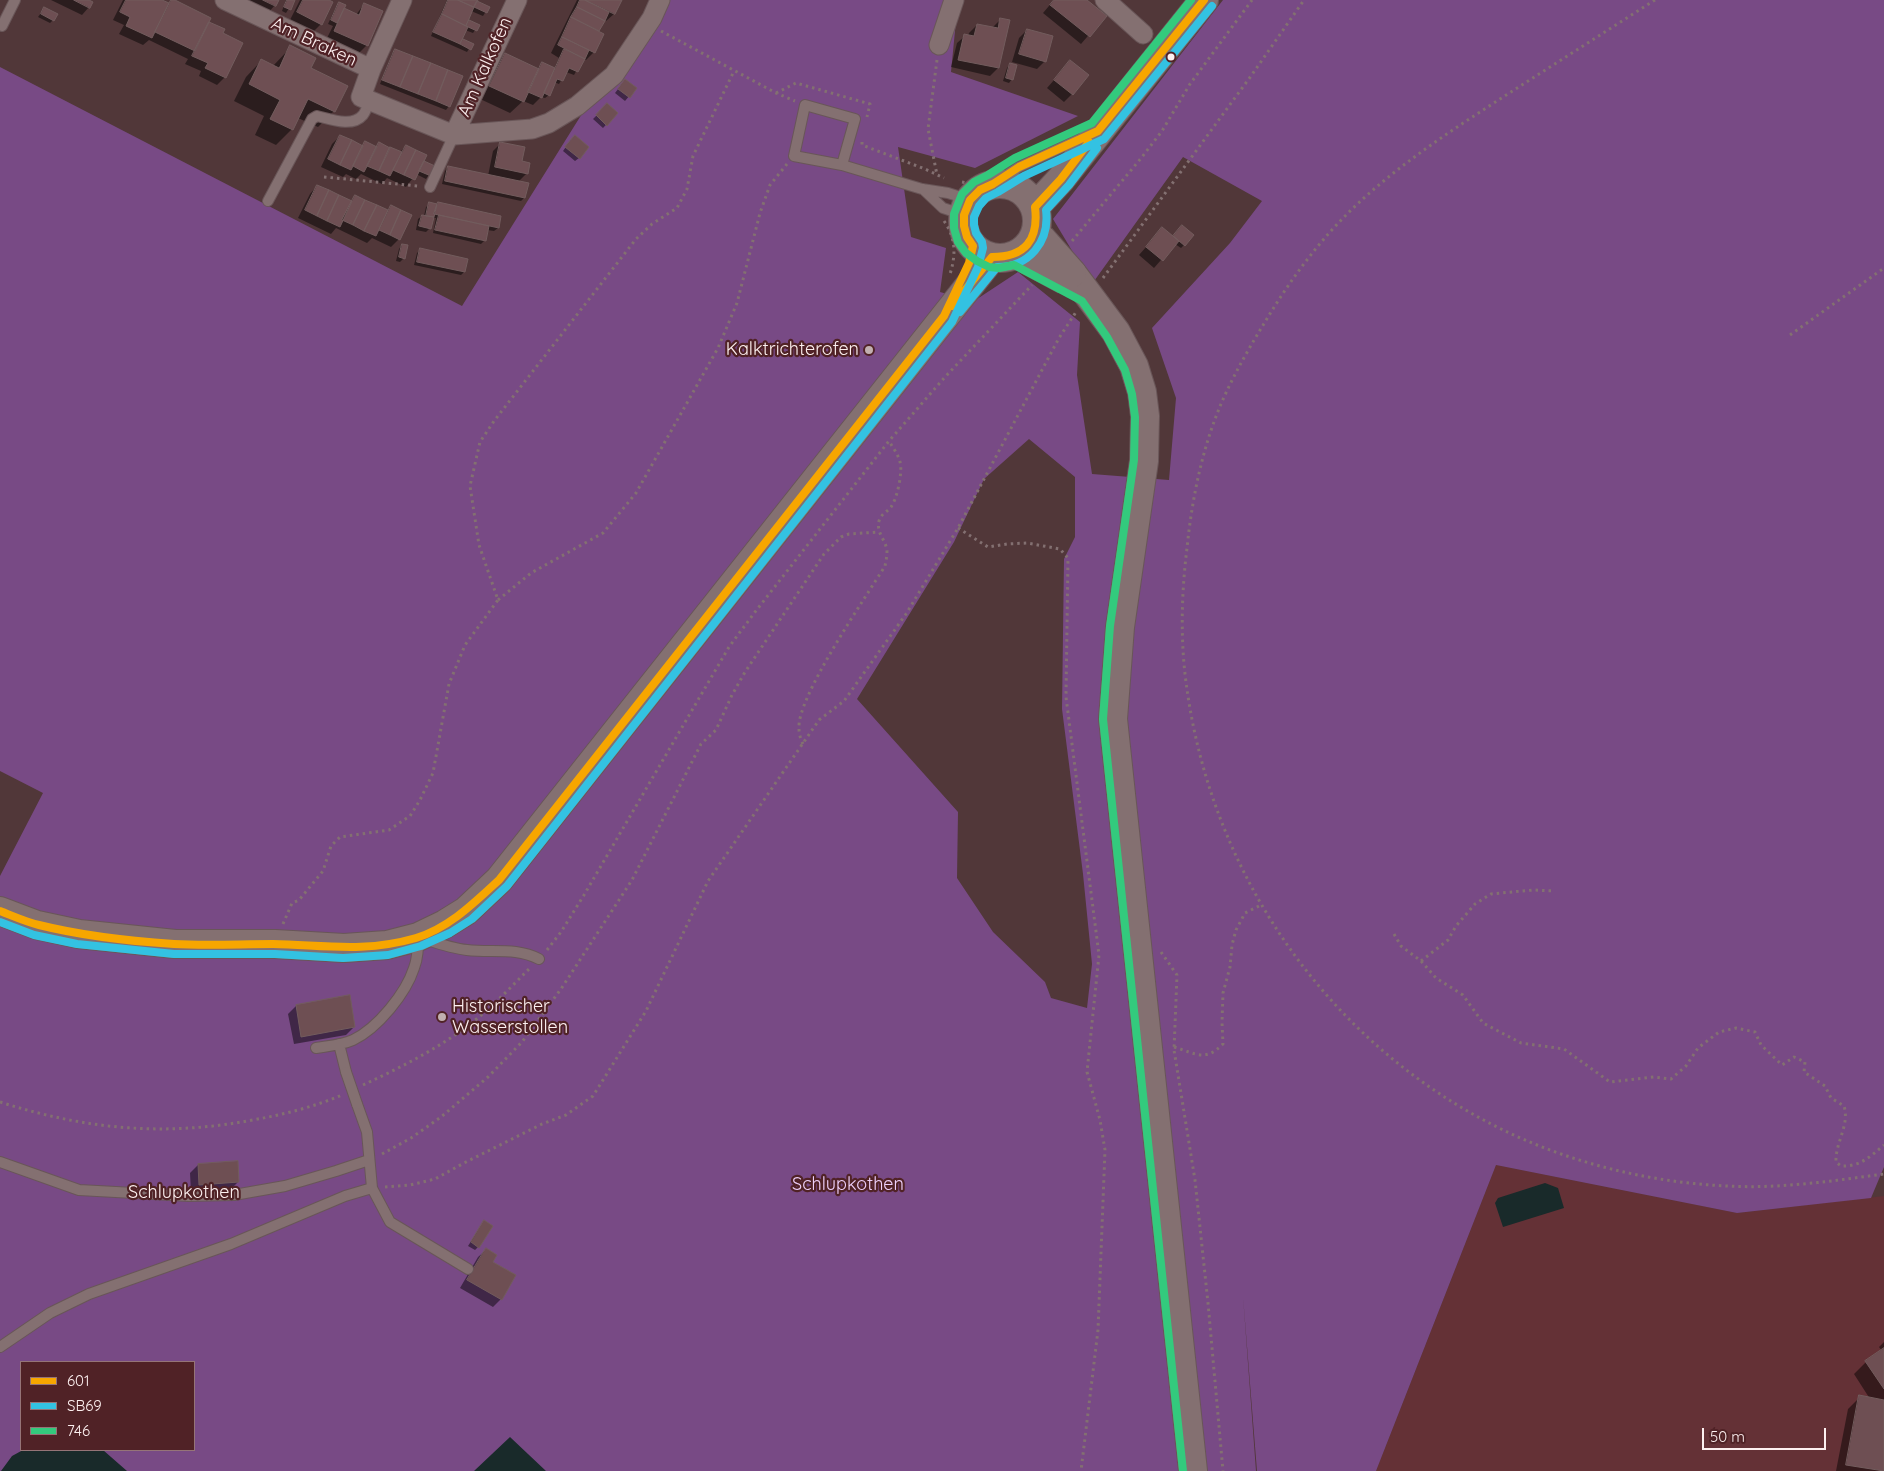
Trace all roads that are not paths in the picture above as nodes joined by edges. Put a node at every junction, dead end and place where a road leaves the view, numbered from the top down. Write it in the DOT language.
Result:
graph roads {
  1 [pos="15,0"];
  2 [pos="225,0"];
  3 [pos="402,0"];
  4 [pos="517,0"];
  5 [pos="660,0"];
  6 [pos="954,0"];
  7 [pos="1105,0"];
  8 [pos="1204,0"];
  9 [pos="2,26"];
  10 [pos="1143,34"];
  11 [pos="939,45"];
  12 [pos="371,69"];
  13 [pos="370,100"];
  14 [pos="454,135"];
  15 [pos="1092,138"];
  16 [pos="842,165"];
  17 [pos="430,187"];
  18 [pos="922,189"];
  19 [pos="268,201"];
  20 [pos="956,204"];
  21 [pos="1013,229"];
  22 [pos="0,911"];
  23 [pos="418,937"];
  24 [pos="539,959"];
  25 [pos="339,1044"];
  26 [pos="316,1048"];
  27 [pos="369,1160"];
  28 [pos="0,1162"];
  29 [pos="372,1188"];
  30 [pos="468,1269"];
  31 [pos="0,1347"];
  32 [pos="1192,1471"];
  1 -- 9 [label="lane"];
  2 -- 12 [label="street, Am Braken"];
  3 -- 12 [label="street"];
  4 -- 14 [label="street, Am Kalkofen"];
  5 -- 14 [label="street"];
  6 -- 11 [label="street"];
  7 -- 10 [label="street"];
  8 -- 15 [label="main road"];
  12 -- 13 [label="street, Am Braken"];
  13 -- 14 [label="street"];
  13 -- 19 [label="lane"];
  14 -- 17 [label="lane"];
  15 -- 21 [label="main road"];
  15 -- 21 [label="lane"];
  16 -- 16 [label="lane"];
  16 -- 18 [label="lane"];
  18 -- 20 [label="lane"];
  18 -- 20 [label="lane"];
  20 -- 21 [label="main road"];
  20 -- 21 [label="main road"];
  21 -- 23 [label="main road"];
  21 -- 32 [label="main road, bridge"];
  22 -- 23 [label="main road"];
  23 -- 24 [label="lane"];
  23 -- 25 [label="lane"];
  25 -- 26 [label="lane"];
  25 -- 27 [label="lane, bridge"];
  27 -- 28 [label="lane, Schlupkothen"];
  27 -- 29 [label="lane"];
  29 -- 30 [label="lane"];
  29 -- 31 [label="lane"];
}
